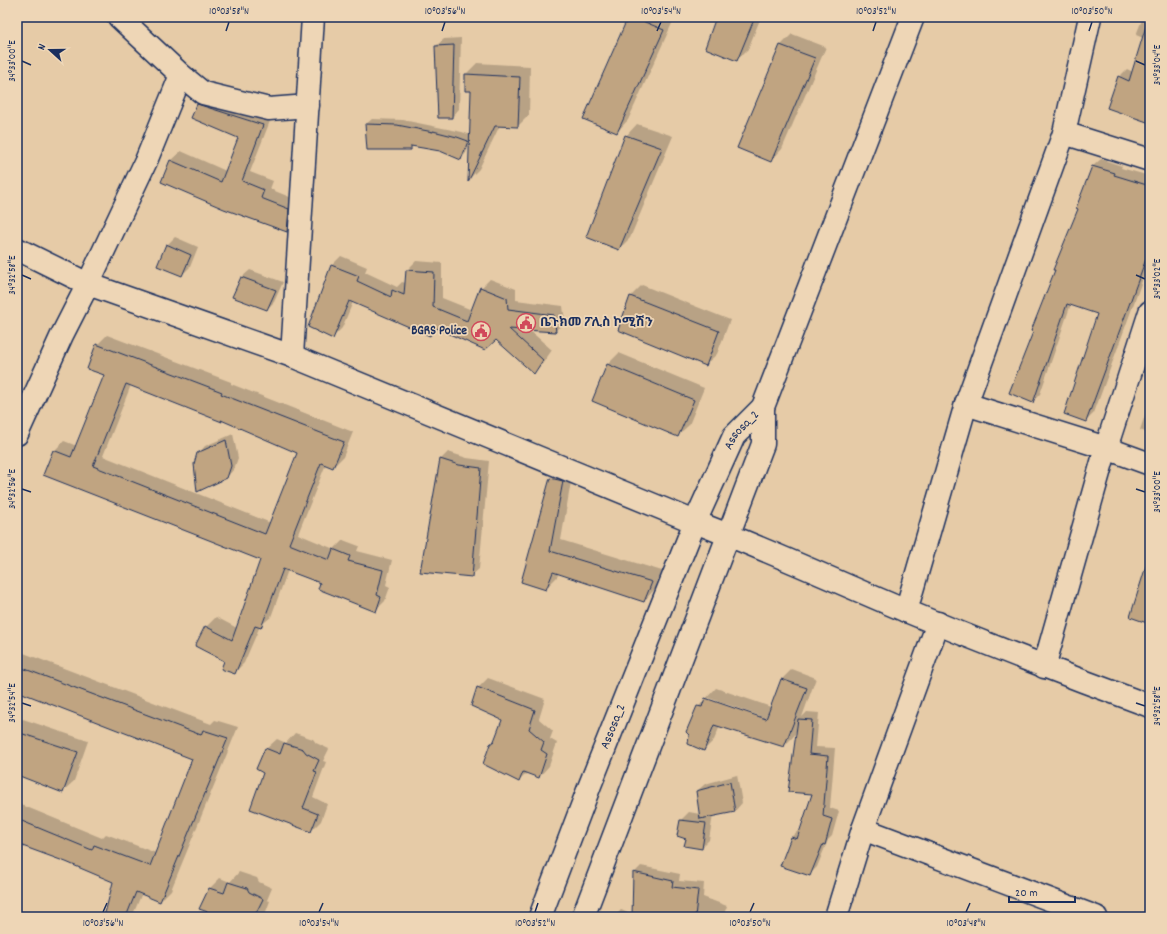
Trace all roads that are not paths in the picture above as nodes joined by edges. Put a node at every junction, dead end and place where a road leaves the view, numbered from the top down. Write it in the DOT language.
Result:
graph roads {
  1 [pos="119,17"];
  2 [pos="313,17"];
  3 [pos="913,17"];
  4 [pos="1090,17"];
  5 [pos="181,75"];
  6 [pos="308,106"];
  7 [pos="1064,133"];
  8 [pos="1150,160"];
  9 [pos="17,249"];
  10 [pos="88,284"];
  11 [pos="1150,315"];
  12 [pos="292,356"];
  13 [pos="966,404"];
  14 [pos="763,407"];
  15 [pos="17,434"];
  16 [pos="1106,448"];
  17 [pos="1150,464"];
  18 [pos="695,522"];
  19 [pos="729,535"];
  20 [pos="906,611"];
  21 [pos="938,624"];
  22 [pos="1044,667"];
  23 [pos="1150,706"];
  24 [pos="863,829"];
  25 [pos="540,917"];
  26 [pos="583,917"];
  27 [pos="836,917"];
  28 [pos="1096,917"];
  1 -- 5 [label="street"];
  2 -- 6 [label="street"];
  3 -- 14 [label="street"];
  4 -- 7 [label="street"];
  5 -- 6 [label="street"];
  5 -- 10 [label="street"];
  6 -- 12 [label="street"];
  7 -- 8 [label="street"];
  7 -- 13 [label="street"];
  9 -- 10 [label="street"];
  10 -- 12 [label="street"];
  10 -- 15 [label="street"];
  11 -- 16 [label="street"];
  12 -- 18 [label="street"];
  13 -- 16 [label="street"];
  13 -- 20 [label="street"];
  14 -- 18 [label="street, Assosa_2"];
  14 -- 19 [label="street, Assosa_2"];
  16 -- 17 [label="street"];
  16 -- 22 [label="street"];
  18 -- 19 [label="street"];
  18 -- 25 [label="street, Assosa_2"];
  19 -- 20 [label="street"];
  19 -- 26 [label="street, Assosa_2"];
  20 -- 21 [label="street"];
  21 -- 22 [label="street"];
  21 -- 24 [label="street"];
  22 -- 23 [label="street"];
  24 -- 27 [label="street"];
  24 -- 28 [label="street"];
}
